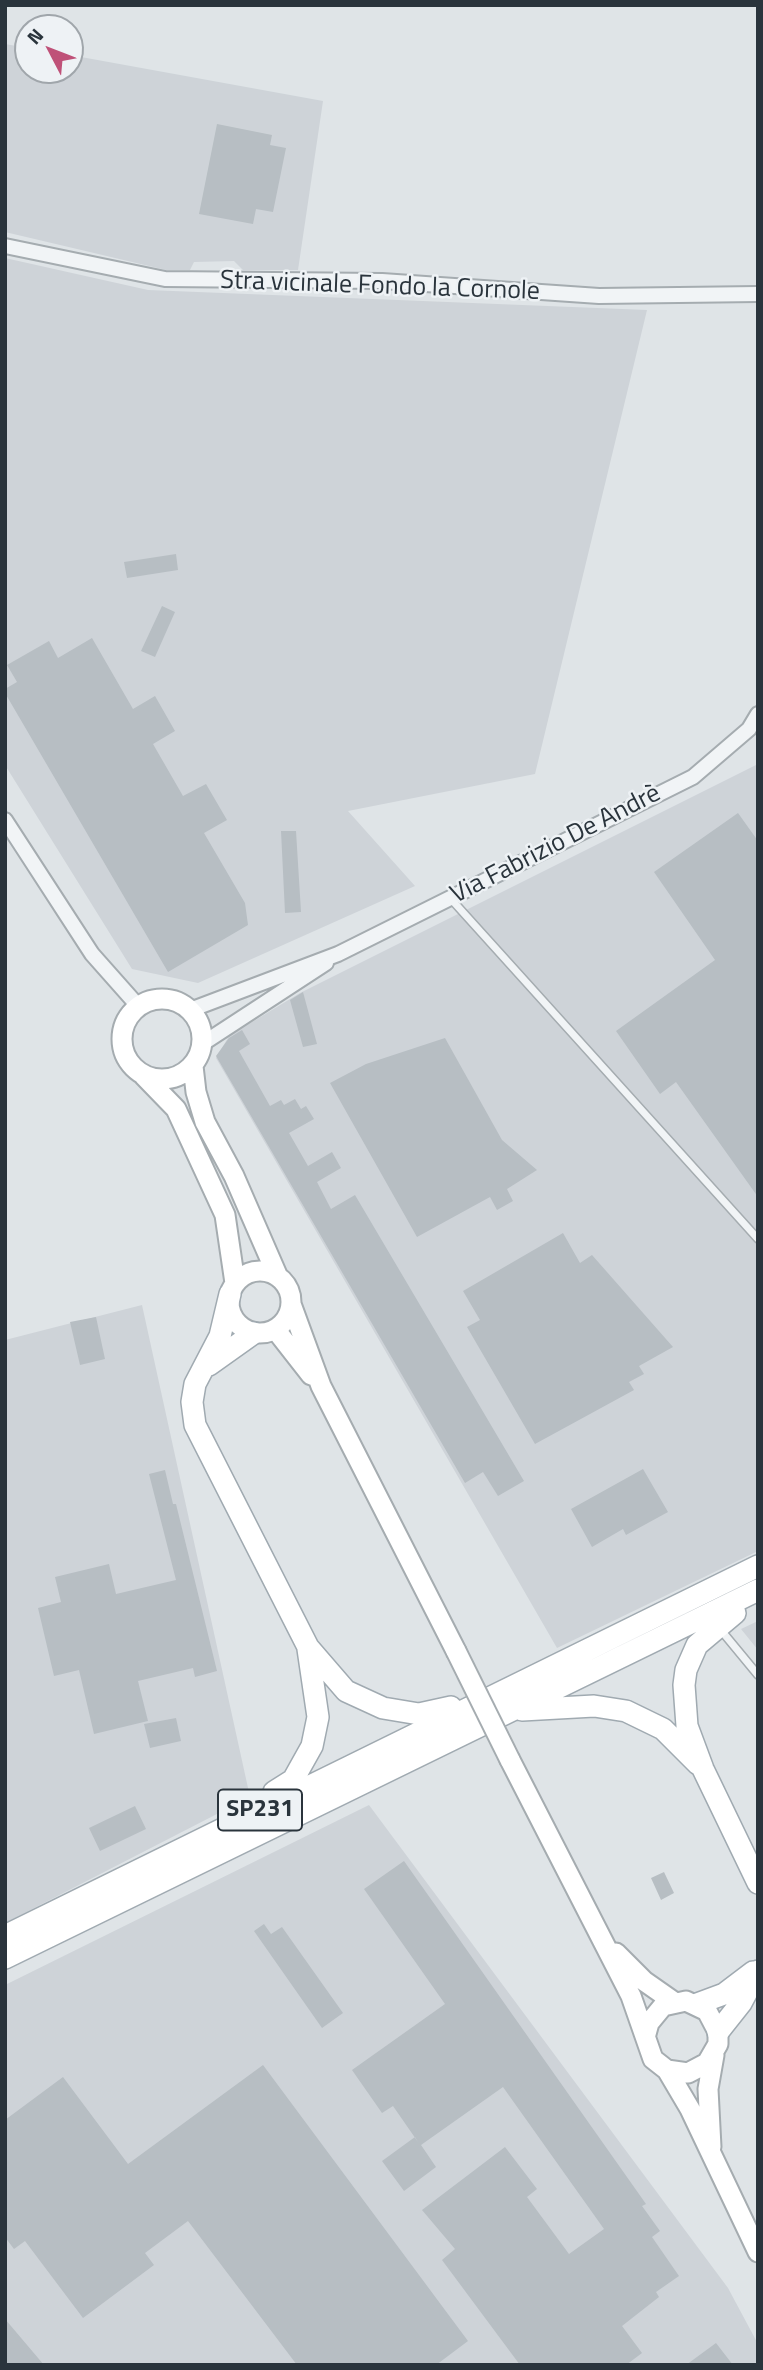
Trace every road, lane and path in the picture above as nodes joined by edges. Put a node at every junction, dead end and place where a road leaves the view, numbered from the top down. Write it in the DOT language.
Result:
graph roads {
  1 [pos="5,246"];
  2 [pos="758,294"];
  3 [pos="758,714"];
  4 [pos="5,820"];
  5 [pos="450,898"];
  6 [pos="338,954"];
  7 [pos="139,1006"];
  8 [pos="190,1010"];
  9 [pos="202,1044"];
  10 [pos="193,1066"];
  11 [pos="144,1076"];
  12 [pos="758,1239"];
  13 [pos="278,1277"];
  14 [pos="233,1288"];
  15 [pos="291,1304"];
  16 [pos="264,1331"];
  17 [pos="205,1368"];
  18 [pos="321,1386"];
  19 [pos="758,1566"];
  20 [pos="758,1590"];
  21 [pos="758,1598"];
  22 [pos="717,1625"];
  23 [pos="308,1647"];
  24 [pos="758,1675"];
  25 [pos="516,1684"];
  26 [pos="509,1711"];
  27 [pos="704,1769"];
  28 [pos="234,1822"];
  29 [pos="758,1883"];
  30 [pos="5,1936"];
  31 [pos="603,1940"];
  32 [pos="5,1958"];
  33 [pos="758,1970"];
  34 [pos="674,2002"];
  35 [pos="697,2004"];
  36 [pos="646,2034"];
  37 [pos="717,2044"];
  38 [pos="667,2070"];
  39 [pos="711,2159"];
  40 [pos="758,2252"];
  1 -- 2 [label="street, Stra vicinale Fondo la Cornole"];
  3 -- 5 [label="street, Via Fabrizio De Andrè"];
  4 -- 7 [label="street"];
  5 -- 6 [label="street, Via Fabrizio De Andrè"];
  5 -- 12 [label="lane"];
  6 -- 8 [label="street"];
  6 -- 9 [label="street"];
  7 -- 8 [label="main road"];
  7 -- 11 [label="main road"];
  8 -- 9 [label="main road"];
  9 -- 10 [label="main road"];
  10 -- 11 [label="main road"];
  10 -- 13 [label="main road"];
  11 -- 14 [label="main road"];
  13 -- 14 [label="main road"];
  13 -- 15 [label="main road"];
  14 -- 16 [label="main road"];
  14 -- 17 [label="main road"];
  15 -- 16 [label="main road"];
  15 -- 18 [label="main road"];
  16 -- 17 [label="main road"];
  16 -- 18 [label="main road"];
  17 -- 23 [label="main road"];
  18 -- 31 [label="main road, bridge"];
  19 -- 25 [label="main road, SP231"];
  20 -- 26 [label="main road, SP231"];
  21 -- 22 [label="main road"];
  22 -- 24 [label="lane"];
  22 -- 27 [label="main road"];
  23 -- 25 [label="main road"];
  23 -- 28 [label="main road"];
  25 -- 28 [label="main road, SP231"];
  26 -- 27 [label="main road"];
  26 -- 32 [label="main road, SP231"];
  27 -- 29 [label="main road"];
  28 -- 30 [label="main road, SP231"];
  31 -- 34 [label="main road"];
  31 -- 36 [label="main road"];
  33 -- 35 [label="main road"];
  33 -- 37 [label="main road"];
  34 -- 35 [label="main road"];
  34 -- 36 [label="main road"];
  35 -- 37 [label="main road"];
  36 -- 38 [label="main road"];
  37 -- 38 [label="main road"];
  37 -- 39 [label="main road"];
  38 -- 39 [label="main road"];
  39 -- 40 [label="main road"];
}
